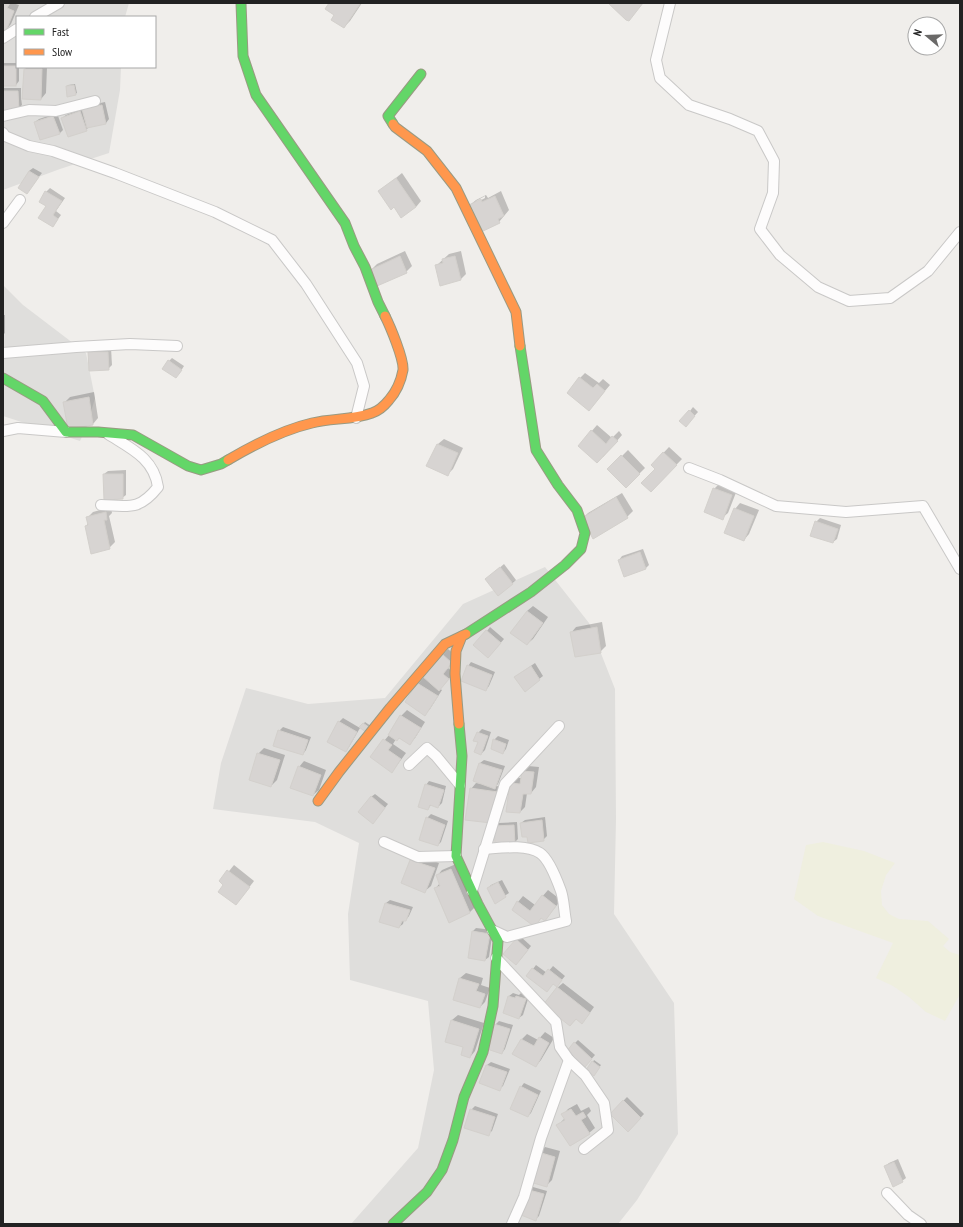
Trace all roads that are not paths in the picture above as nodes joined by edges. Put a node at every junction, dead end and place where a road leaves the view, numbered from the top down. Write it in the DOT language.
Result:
graph roads {
  1 [pos="59,3"];
  2 [pos="241,3"];
  3 [pos="670,3"];
  4 [pos="37,16"];
  5 [pos="16,30"];
  6 [pos="3,38"];
  7 [pos="421,74"];
  8 [pos="95,101"];
  9 [pos="3,116"];
  10 [pos="3,134"];
  11 [pos="20,200"];
  12 [pos="3,224"];
  13 [pos="960,232"];
  14 [pos="177,346"];
  15 [pos="3,353"];
  16 [pos="3,378"];
  17 [pos="356,418"];
  18 [pos="3,431"];
  19 [pos="66,432"];
  20 [pos="106,433"];
  21 [pos="689,468"];
  22 [pos="101,505"];
  23 [pos="960,569"];
  24 [pos="462,636"];
  25 [pos="559,726"];
  26 [pos="409,765"];
  27 [pos="460,785"];
  28 [pos="318,800"];
  29 [pos="384,842"];
  30 [pos="484,849"];
  31 [pos="456,856"];
  32 [pos="472,891"];
  33 [pos="492,930"];
  34 [pos="496,958"];
  35 [pos="569,1060"];
  36 [pos="584,1149"];
  37 [pos="887,1193"];
  38 [pos="393,1224"];
  39 [pos="512,1224"];
  40 [pos="921,1224"];
  1 -- 4 [label="street"];
  2 -- 17 [label="street"];
  3 -- 13 [label="street"];
  5 -- 6 [label="street"];
  7 -- 24 [label="street"];
  8 -- 9 [label="street"];
  10 -- 17 [label="street"];
  11 -- 12 [label="street"];
  14 -- 15 [label="street"];
  16 -- 19 [label="street"];
  17 -- 20 [label="street"];
  18 -- 19 [label="street"];
  19 -- 20 [label="street"];
  20 -- 22 [label="street"];
  21 -- 23 [label="street"];
  24 -- 27 [label="street"];
  24 -- 28 [label="street"];
  25 -- 30 [label="street"];
  26 -- 27 [label="street"];
  27 -- 31 [label="street"];
  29 -- 31 [label="street"];
  30 -- 32 [label="street"];
  30 -- 33 [label="street"];
  31 -- 32 [label="street"];
  32 -- 33 [label="street"];
  33 -- 34 [label="street"];
  34 -- 35 [label="street"];
  34 -- 38 [label="street"];
  35 -- 36 [label="street"];
  35 -- 39 [label="street"];
  37 -- 40 [label="street"];
}
